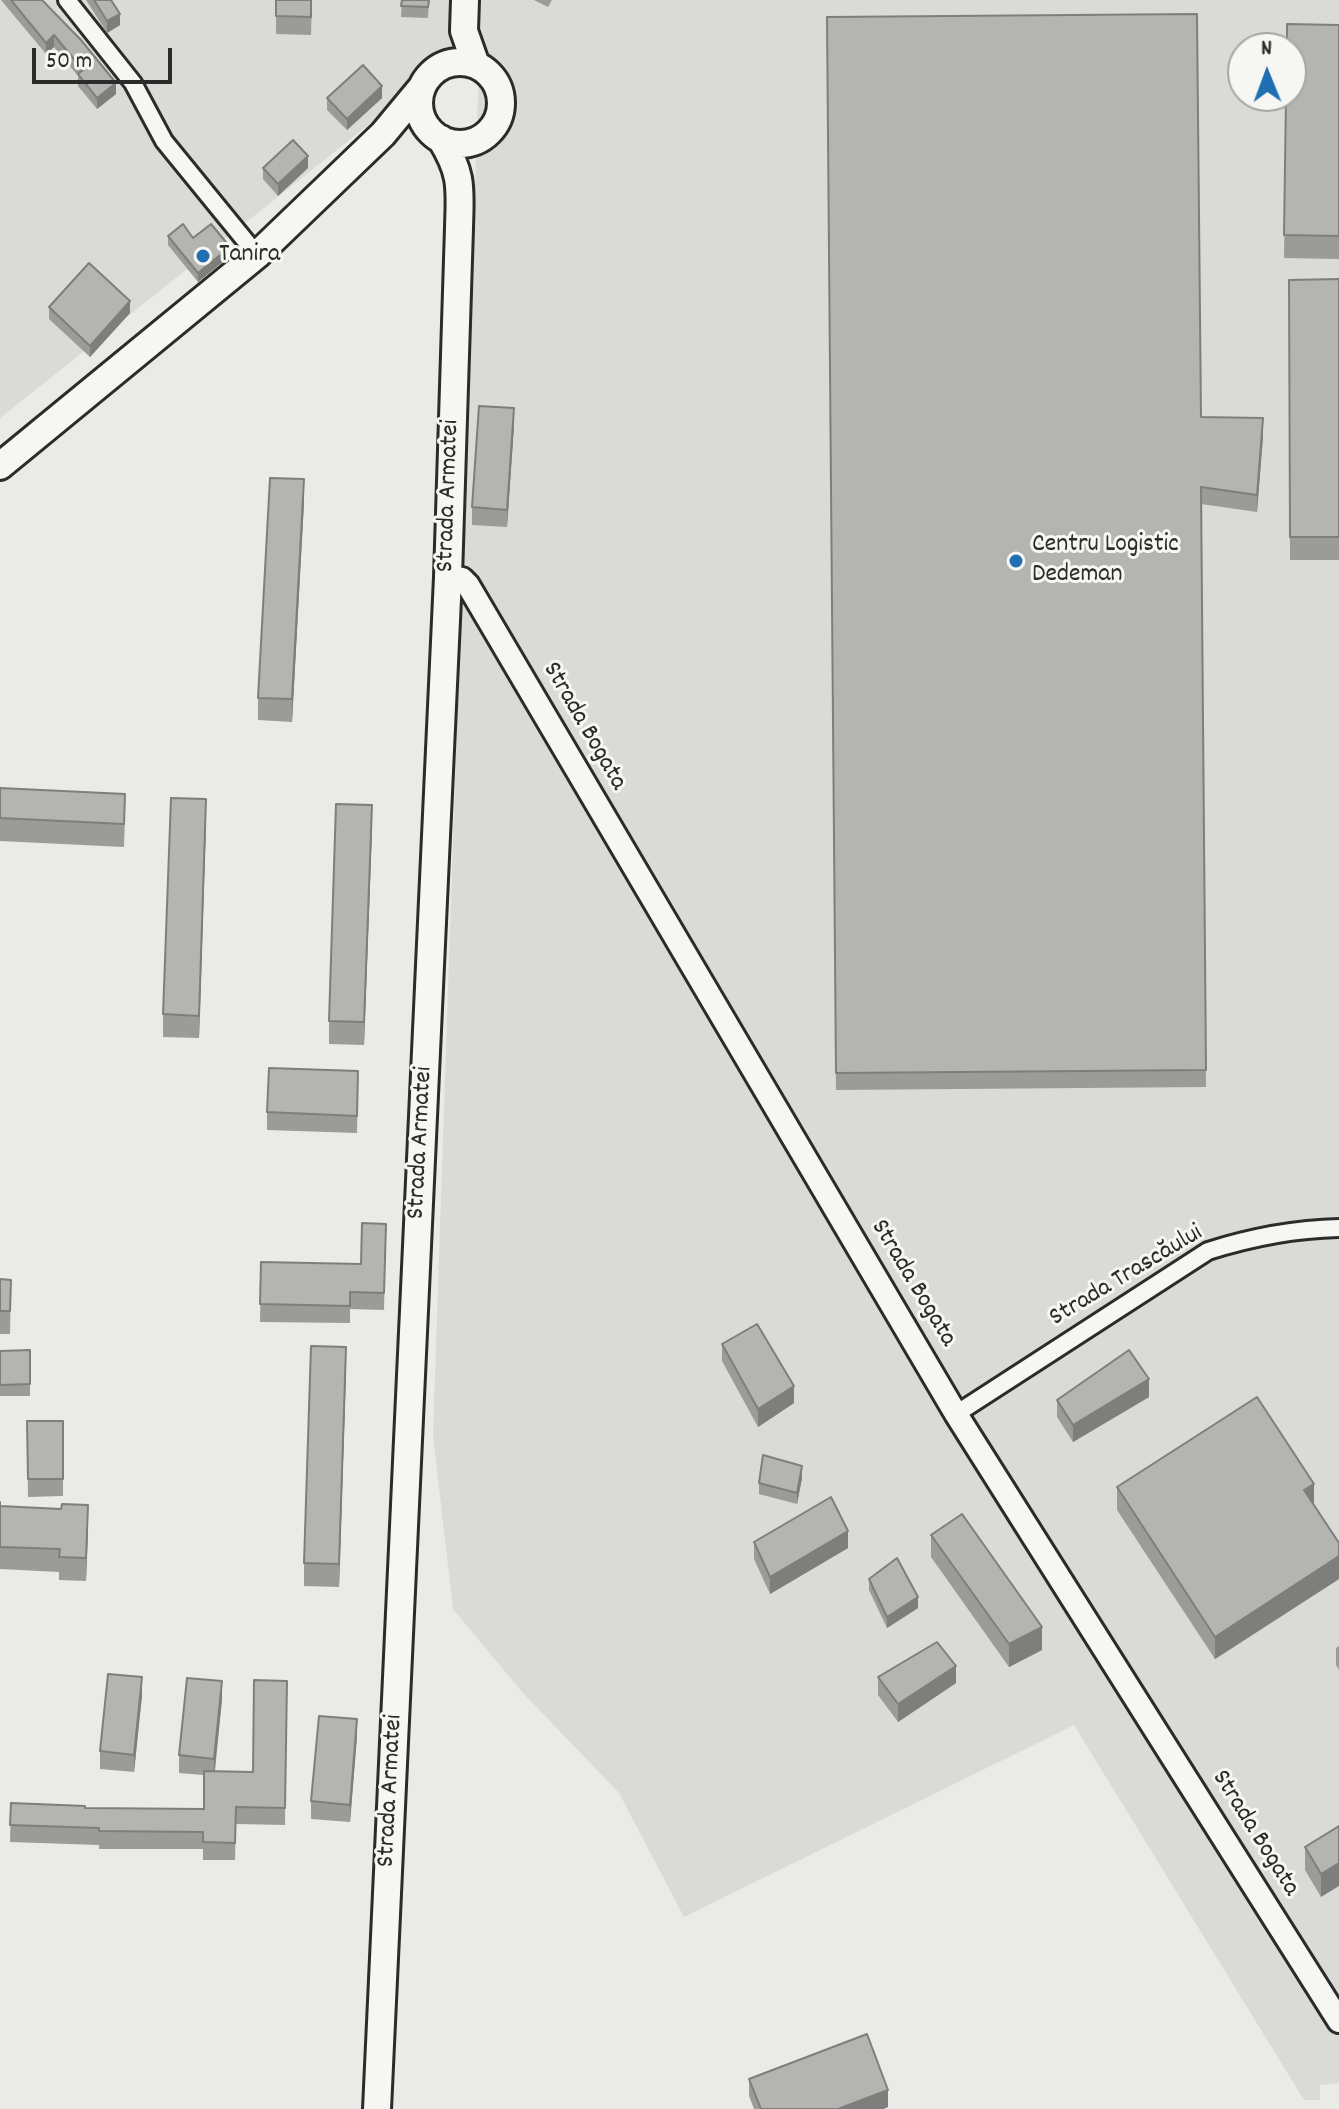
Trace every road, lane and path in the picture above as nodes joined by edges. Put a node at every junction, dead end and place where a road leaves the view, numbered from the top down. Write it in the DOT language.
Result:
graph roads {
  1 [pos="67,0"];
  2 [pos="465,0"];
  3 [pos="464,31"];
  4 [pos="445,65"];
  5 [pos="476,65"];
  6 [pos="422,87"];
  7 [pos="390,127"];
  8 [pos="433,133"];
  9 [pos="481,139"];
  10 [pos="460,177"];
  11 [pos="257,255"];
  12 [pos="0,466"];
  13 [pos="448,577"];
  14 [pos="1339,1228"];
  15 [pos="956,1414"];
  16 [pos="1339,2021"];
  17 [pos="377,2109"];
  1 -- 11 [label="street"];
  2 -- 3 [label="main road"];
  3 -- 4 [label="main road"];
  3 -- 5 [label="main road"];
  4 -- 5 [label="main road"];
  4 -- 6 [label="main road"];
  5 -- 9 [label="main road"];
  6 -- 7 [label="main road"];
  6 -- 8 [label="main road"];
  7 -- 8 [label="main road"];
  7 -- 11 [label="main road"];
  8 -- 9 [label="main road"];
  8 -- 10 [label="main road, Strada Armatei"];
  9 -- 10 [label="main road, Strada Armatei"];
  10 -- 13 [label="main road, Strada Armatei"];
  11 -- 12 [label="main road"];
  13 -- 15 [label="main road, Strada Bogata"];
  13 -- 17 [label="main road, Strada Armatei"];
  14 -- 15 [label="street, Strada Trascăului"];
  15 -- 16 [label="main road, Strada Bogata"];
}
